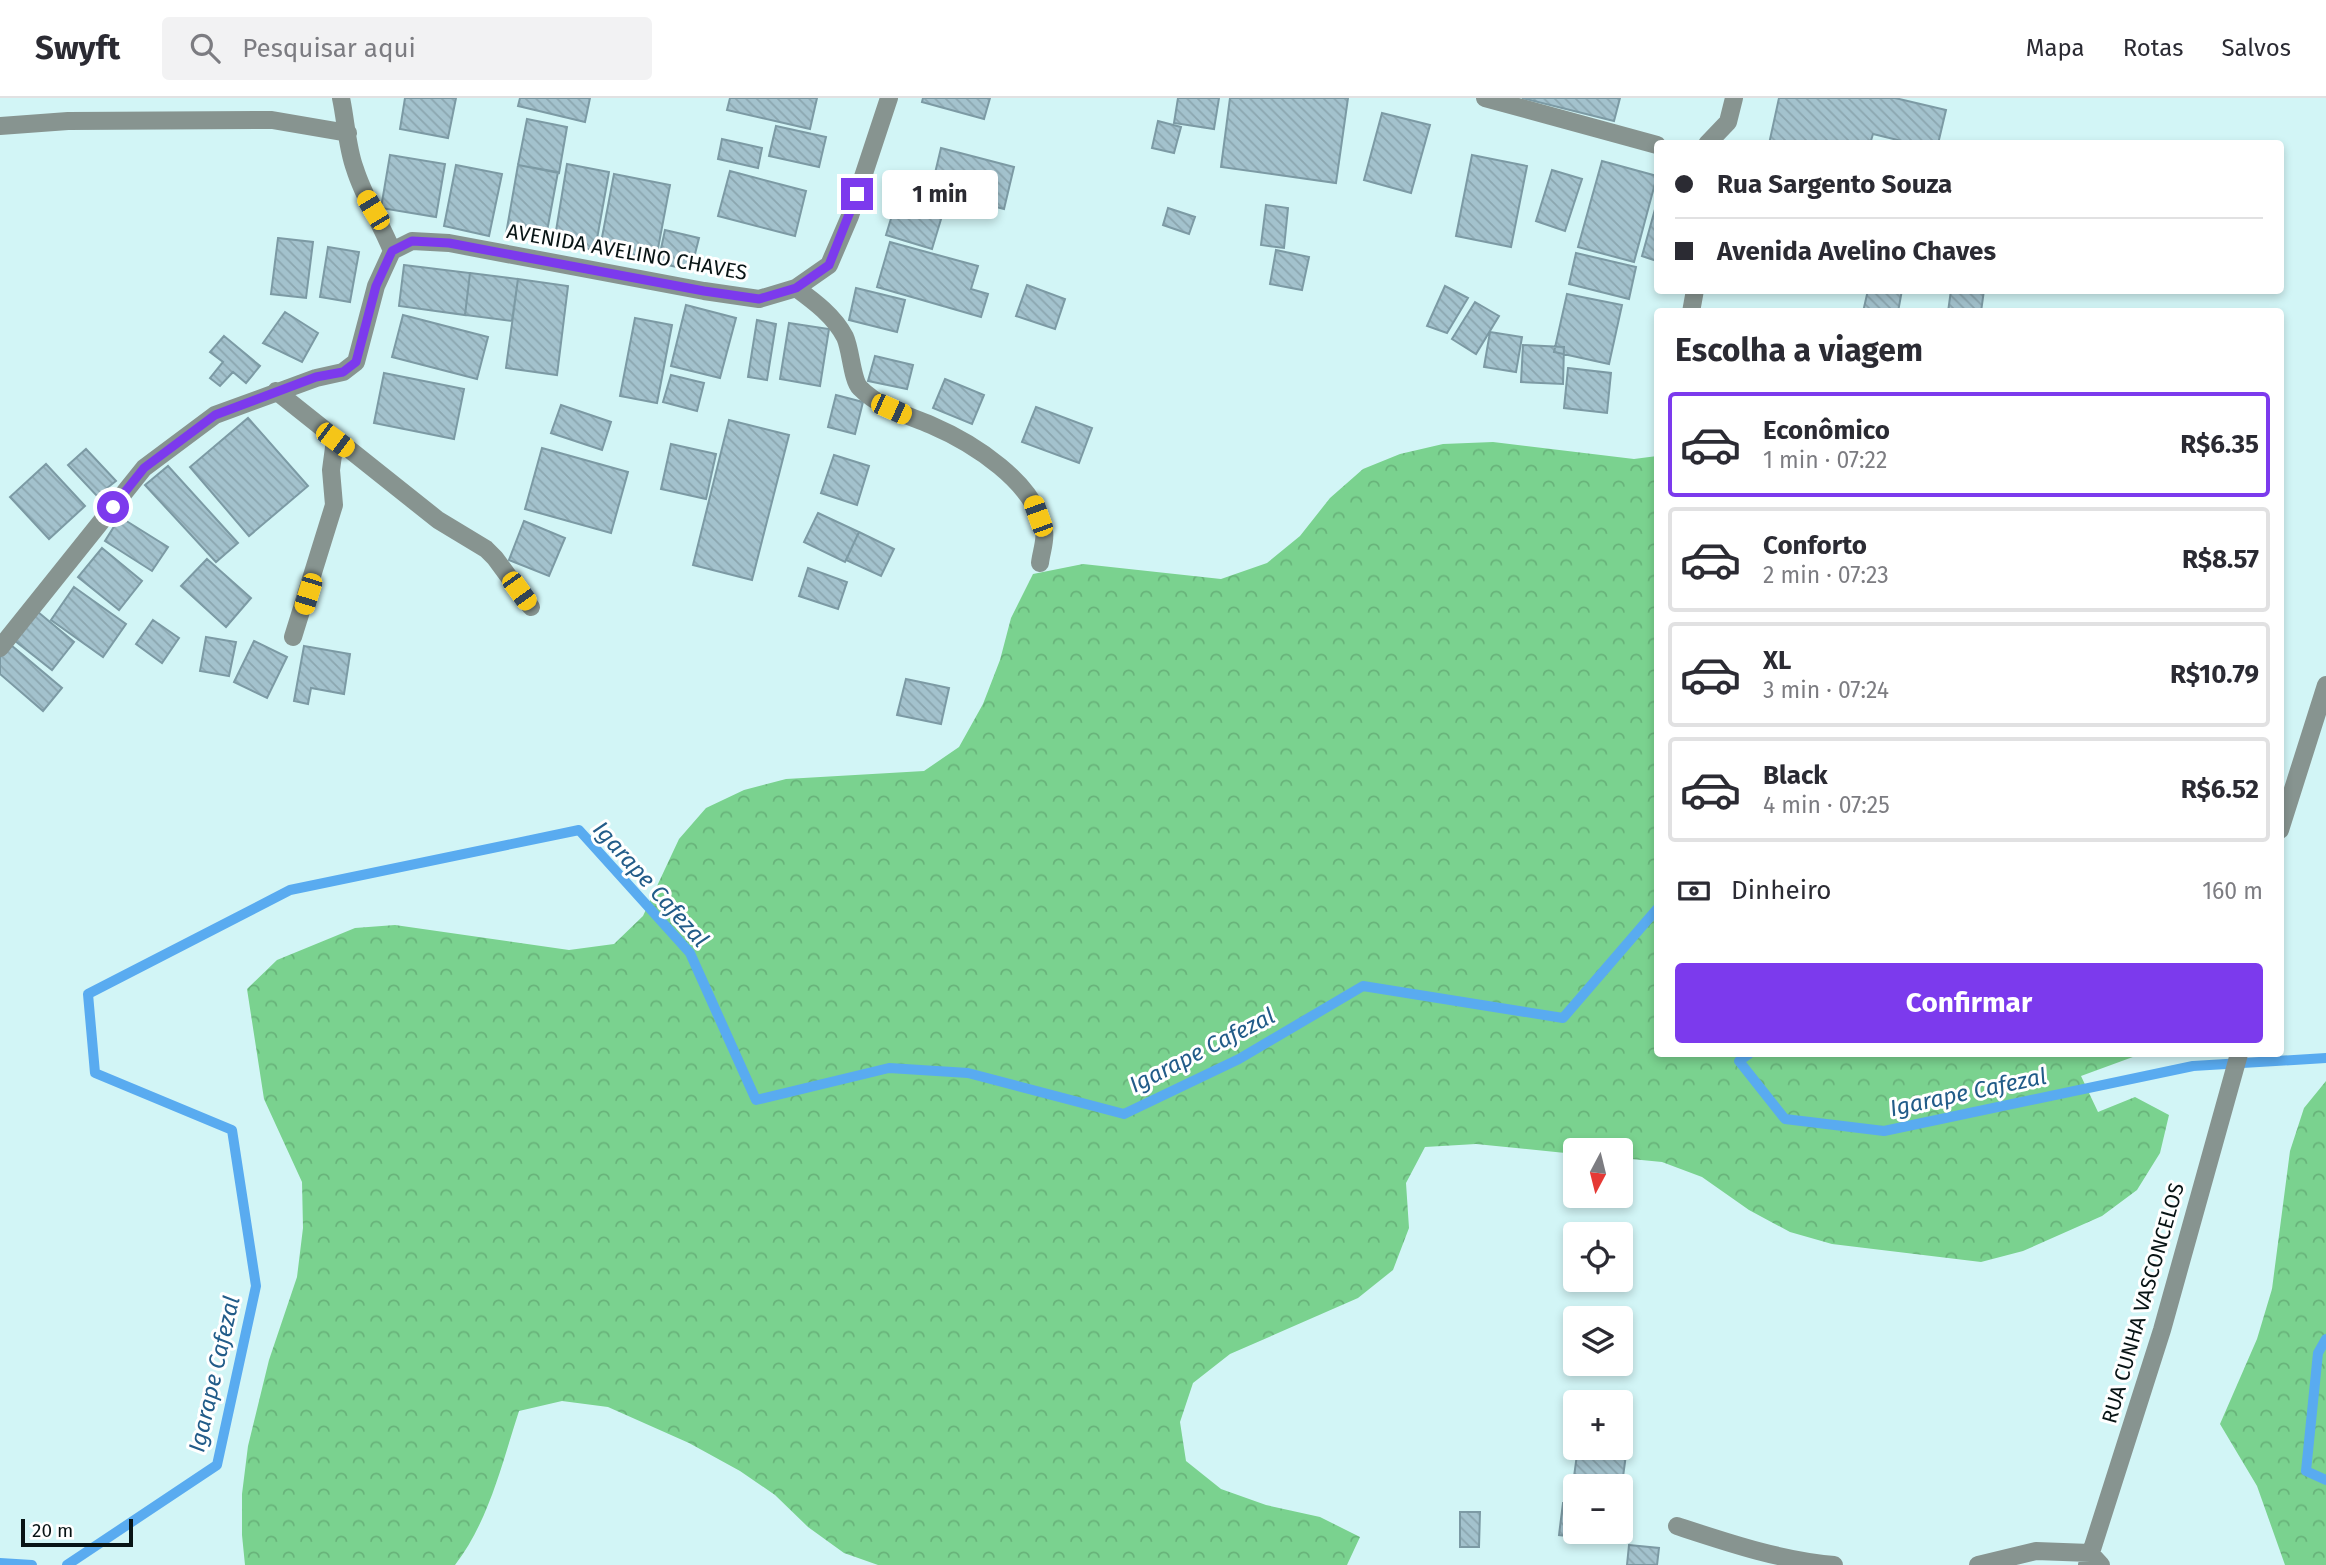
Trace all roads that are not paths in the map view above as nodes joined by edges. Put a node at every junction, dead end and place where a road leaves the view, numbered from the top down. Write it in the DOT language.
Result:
graph roads {
  1 [pos="341,98"];
  2 [pos="889,98"];
  3 [pos="1485,98"];
  4 [pos="1734,98"];
  5 [pos="1728,122"];
  6 [pos="0,126"];
  7 [pos="348,133"];
  8 [pos="1711,140"];
  9 [pos="1725,140"];
  10 [pos="1654,144"];
  11 [pos="392,251"];
  12 [pos="796,288"];
  13 [pos="276,391"];
  14 [pos="335,440"];
  15 [pos="1040,563"];
  16 [pos="531,607"];
  17 [pos="293,637"];
  18 [pos="0,648"];
  19 [pos="2326,685"];
  20 [pos="2284,818"];
  21 [pos="2238,1057"];
  22 [pos="1677,1527"];
  23 [pos="2092,1561"];
  24 [pos="1834,1565"];
  25 [pos="1978,1565"];
  1 -- 7 [label="street"];
  2 -- 12 [label="street, AVENIDA AVELINO CHAVES"];
  3 -- 10 [label="street"];
  4 -- 5 [label="street"];
  5 -- 8 [label="street"];
  5 -- 9 [label="street"];
  6 -- 7 [label="street"];
  7 -- 11 [label="street"];
  11 -- 12 [label="street, AVENIDA AVELINO CHAVES"];
  11 -- 13 [label="street"];
  12 -- 15 [label="street"];
  13 -- 14 [label="street"];
  13 -- 18 [label="street"];
  14 -- 16 [label="street"];
  14 -- 17 [label="street"];
  19 -- 20 [label="street"];
  21 -- 23 [label="street, RUA CUNHA VASCONCELOS"];
  22 -- 24 [label="street"];
  23 -- 25 [label="street"];
}
